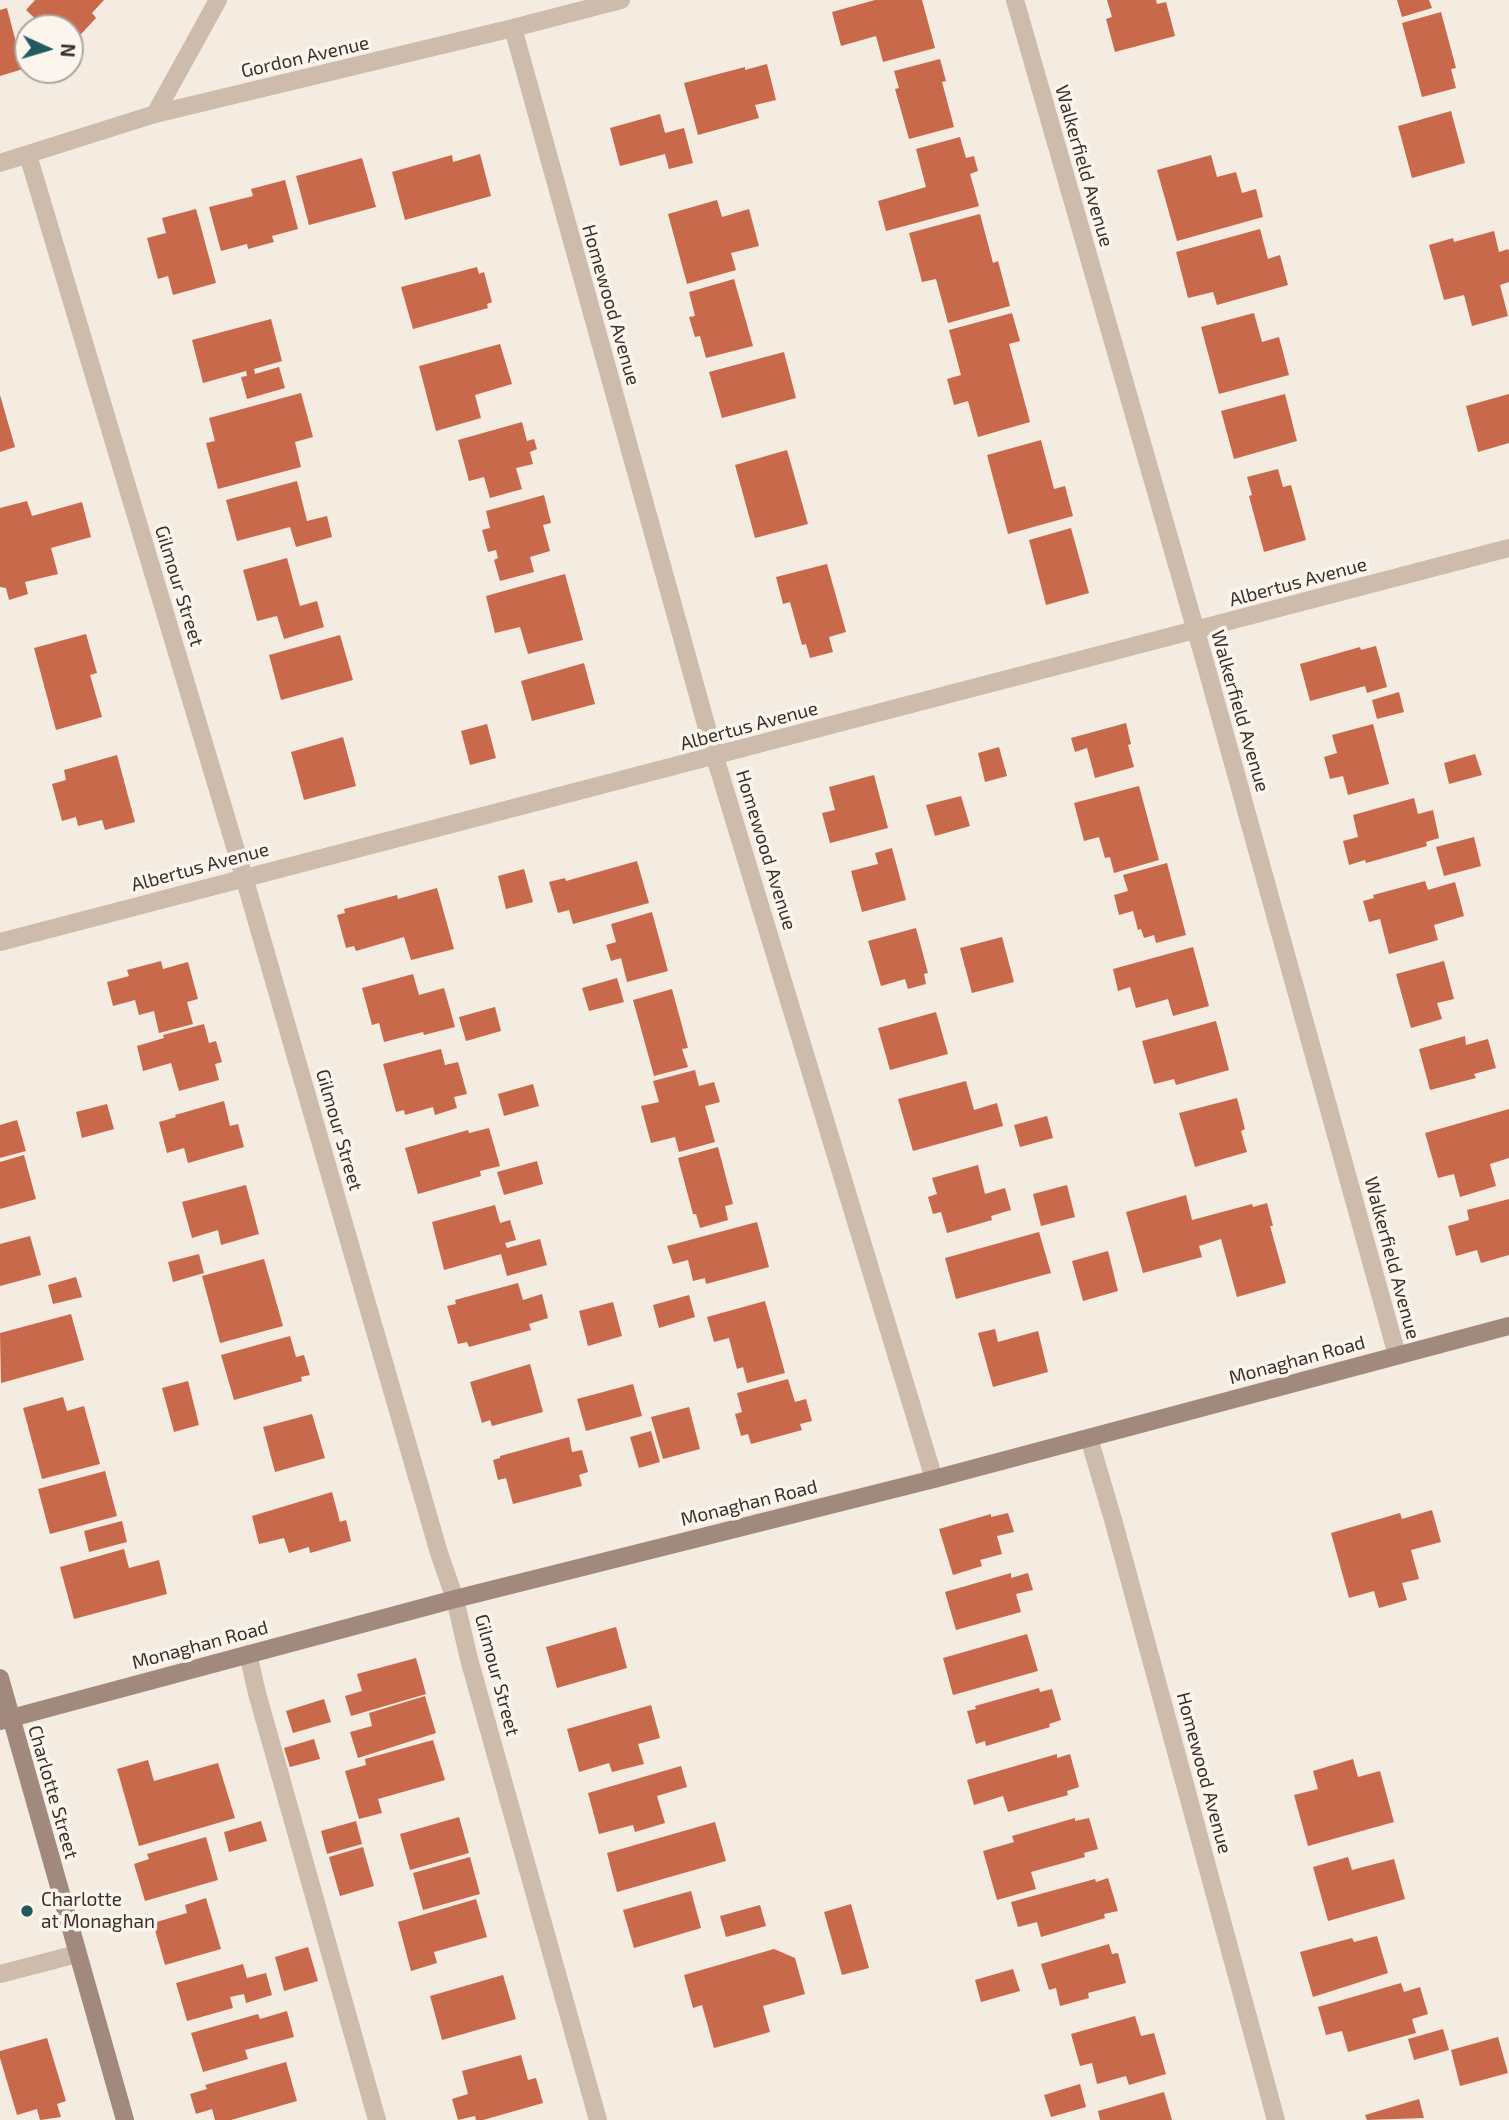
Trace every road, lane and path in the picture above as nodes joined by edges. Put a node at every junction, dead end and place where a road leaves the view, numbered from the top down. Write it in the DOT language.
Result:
graph roads {
  1 [pos="218,0"];
  2 [pos="621,0"];
  3 [pos="1015,0"];
  4 [pos="513,29"];
  5 [pos="155,114"];
  6 [pos="28,155"];
  7 [pos="0,163"];
  8 [pos="1509,548"];
  9 [pos="1195,630"];
  10 [pos="715,757"];
  11 [pos="244,877"];
  12 [pos="0,942"];
  13 [pos="1509,1326"];
  14 [pos="1397,1354"];
  15 [pos="1089,1438"];
  16 [pos="934,1479"];
  17 [pos="455,1599"];
  18 [pos="248,1654"];
  19 [pos="0,1678"];
  20 [pos="5,1719"];
  21 [pos="76,1954"];
  22 [pos="0,1974"];
  23 [pos="125,2120"];
  24 [pos="377,2120"];
  25 [pos="598,2120"];
  26 [pos="1276,2120"];
  1 -- 5 [label="street"];
  2 -- 4 [label="street, Gordon Avenue"];
  3 -- 9 [label="street, Walkerfield Avenue"];
  4 -- 5 [label="street, Gordon Avenue"];
  4 -- 10 [label="street, Homewood Avenue"];
  5 -- 6 [label="street, Gordon Avenue"];
  6 -- 7 [label="street, Gordon Avenue"];
  6 -- 11 [label="street, Gilmour Street"];
  8 -- 9 [label="street, Albertus Avenue"];
  9 -- 10 [label="street, Albertus Avenue"];
  9 -- 14 [label="street, Walkerfield Avenue"];
  10 -- 11 [label="street, Albertus Avenue"];
  10 -- 16 [label="street, Homewood Avenue"];
  11 -- 12 [label="street, Albertus Avenue"];
  11 -- 17 [label="street, Gilmour Street"];
  13 -- 14 [label="main road, Monaghan Road"];
  14 -- 15 [label="main road, Monaghan Road"];
  15 -- 16 [label="main road, Monaghan Road"];
  15 -- 26 [label="street, Homewood Avenue"];
  16 -- 17 [label="main road, Monaghan Road"];
  17 -- 18 [label="main road, Monaghan Road"];
  17 -- 25 [label="street, Gilmour Street"];
  18 -- 20 [label="main road, Monaghan Road"];
  18 -- 24 [label="street"];
  19 -- 20 [label="main road, Charlotte Street"];
  20 -- 21 [label="main road, Charlotte Street"];
  21 -- 22 [label="street"];
  21 -- 23 [label="main road, Charlotte Street"];
}
